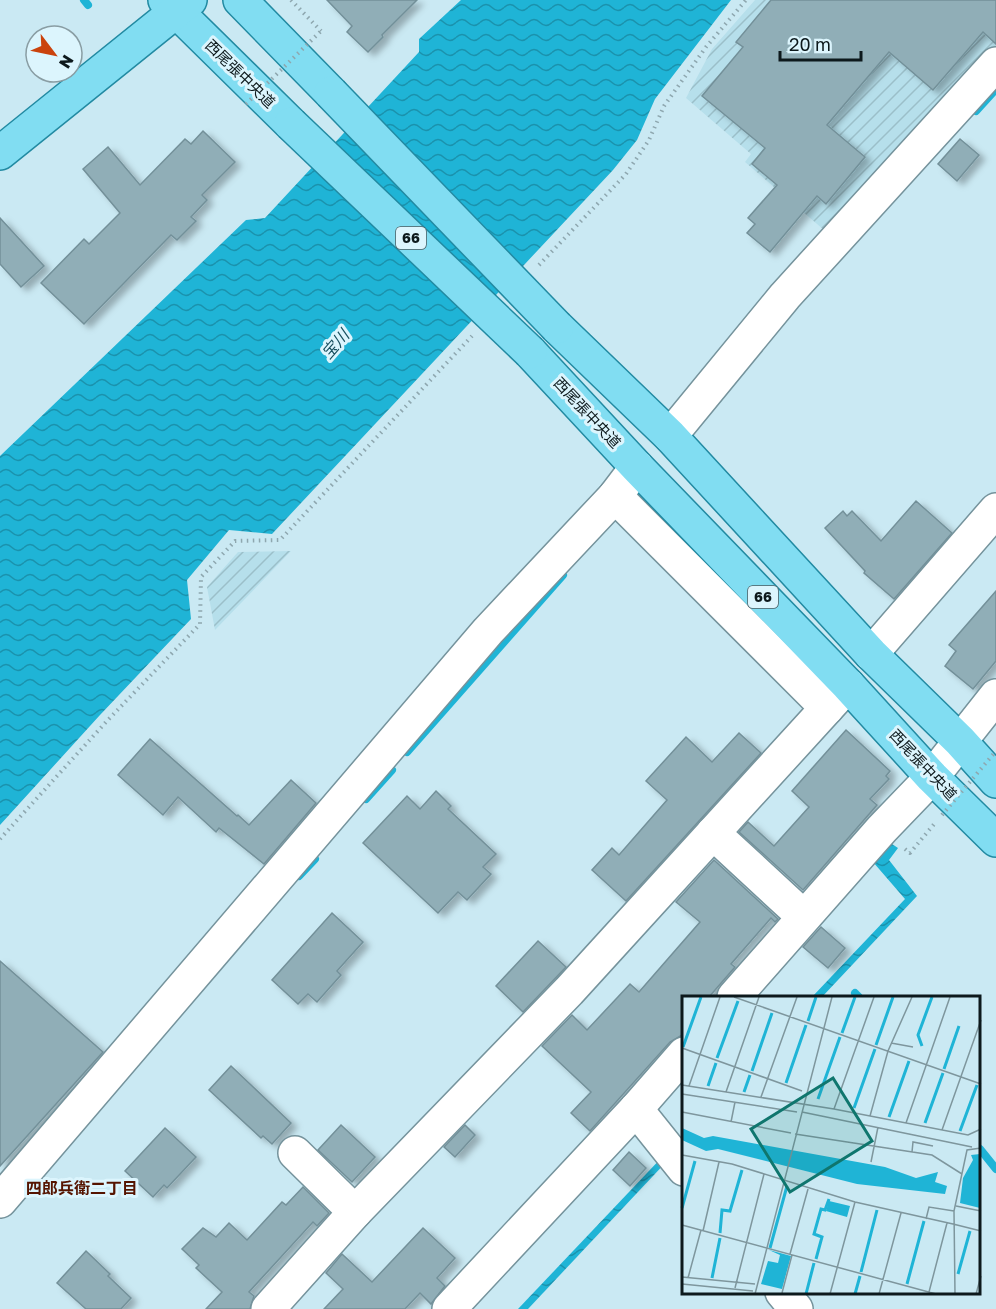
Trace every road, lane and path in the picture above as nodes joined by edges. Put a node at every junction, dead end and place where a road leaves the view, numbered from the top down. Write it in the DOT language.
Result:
graph roads {
  1 [pos="240,0"];
  2 [pos="291,0"];
  3 [pos="746,0"];
  4 [pos="177,4"];
  5 [pos="996,64"];
  6 [pos="246,104"];
  7 [pos="0,153"];
  8 [pos="539,265"];
  9 [pos="474,334"];
  10 [pos="670,436"];
  11 [pos="637,467"];
  12 [pos="615,496"];
  13 [pos="996,510"];
  14 [pos="871,654"];
  15 [pos="838,696"];
  16 [pos="996,696"];
  17 [pos="960,741"];
  18 [pos="996,751"];
  19 [pos="932,777"];
  20 [pos="996,780"];
  21 [pos="713,833"];
  22 [pos="0,839"];
  23 [pos="996,840"];
  24 [pos="910,853"];
  25 [pos="804,917"];
  26 [pos="735,996"];
  27 [pos="682,1056"];
  28 [pos="636,1109"];
  29 [pos="296,1153"];
  30 [pos="675,1159"];
  31 [pos="0,1201"];
  32 [pos="355,1212"];
  33 [pos="783,1294"];
  34 [pos="268,1309"];
  35 [pos="449,1309"];
  36 [pos="796,1309"];
  1 -- 10 [label="main road, 66, bridge"];
  2 -- 6 [label="path, bridge"];
  3 -- 8 [label="path"];
  4 -- 7 [label="main road"];
  4 -- 11 [label="main road, 西尾張中央道 / 66, bridge"];
  5 -- 10 [label="street"];
  9 -- 22 [label="path"];
  10 -- 14 [label="main road, 66"];
  11 -- 12 [label="street"];
  11 -- 15 [label="main road, 西尾張中央道 / 66"];
  12 -- 15 [label="street"];
  12 -- 31 [label="street"];
  13 -- 14 [label="street"];
  14 -- 17 [label="main road, 66"];
  15 -- 19 [label="main road, 西尾張中央道 / 66"];
  15 -- 21 [label="street"];
  16 -- 17 [label="street"];
  17 -- 19 [label="street"];
  17 -- 20 [label="main road, 66"];
  18 -- 24 [label="path, bridge"];
  19 -- 23 [label="main road, 西尾張中央道 / 66"];
  19 -- 25 [label="street"];
  21 -- 25 [label="street"];
  21 -- 32 [label="street"];
  25 -- 26 [label="street"];
  27 -- 28 [label="street"];
  28 -- 30 [label="street"];
  28 -- 35 [label="street"];
  29 -- 32 [label="street"];
  32 -- 34 [label="street"];
  33 -- 36 [label="street"];
}
